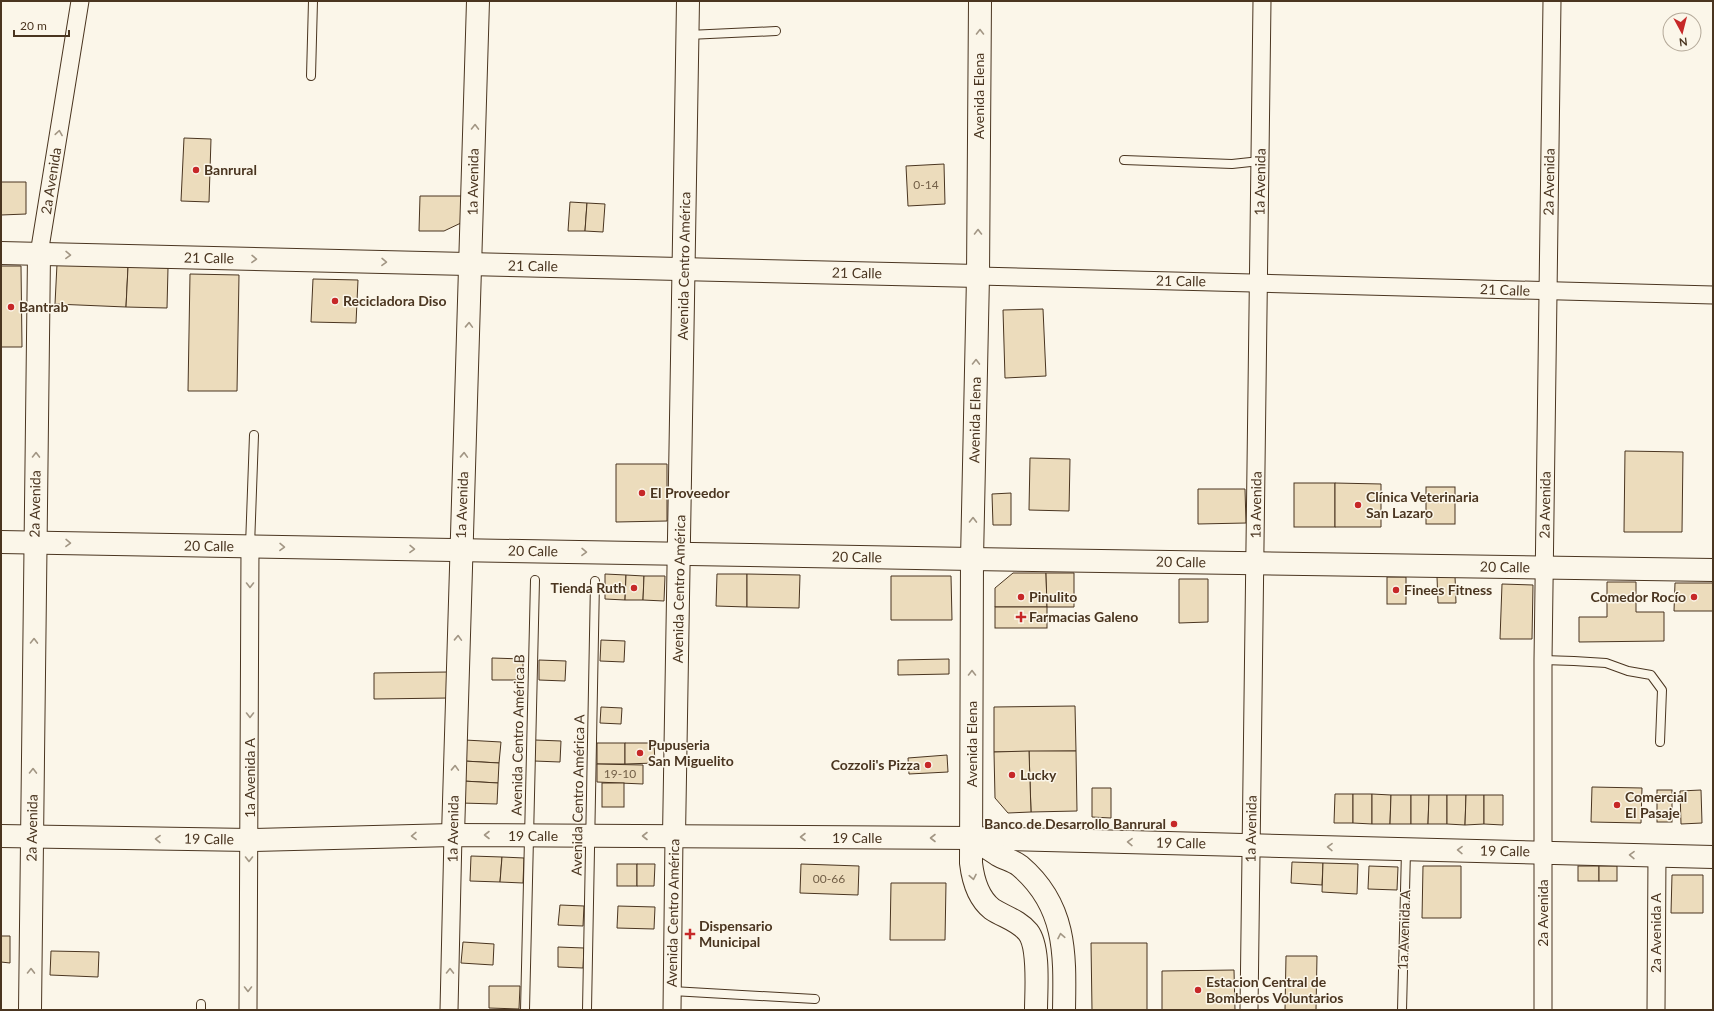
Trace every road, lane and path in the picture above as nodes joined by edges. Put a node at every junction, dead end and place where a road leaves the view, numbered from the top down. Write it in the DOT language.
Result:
graph roads {
  1 [pos="80,1"];
  2 [pos="313,1"];
  3 [pos="478,1"];
  4 [pos="688,1"];
  5 [pos="980,1"];
  6 [pos="1262,1"];
  7 [pos="1552,1"];
  8 [pos="776,31"];
  9 [pos="688,35"];
  10 [pos="311,76"];
  11 [pos="1124,160"];
  12 [pos="1260,161"];
  13 [pos="1,253"];
  14 [pos="39,254"];
  15 [pos="471,264"];
  16 [pos="684,269"];
  17 [pos="978,276"];
  18 [pos="1258,283"];
  19 [pos="1548,291"];
  20 [pos="1713,295"];
  21 [pos="254,435"];
  22 [pos="1,542"];
  23 [pos="35,543"];
  24 [pos="250,546"];
  25 [pos="460,550"];
  26 [pos="680,554"];
  27 [pos="972,559"];
  28 [pos="1255,563"];
  29 [pos="1544,567"];
  30 [pos="1713,570"];
  31 [pos="535,580"];
  32 [pos="595,581"];
  33 [pos="1543,660"];
  34 [pos="1660,742"];
  35 [pos="453,835"];
  36 [pos="1,836"];
  37 [pos="529,836"];
  38 [pos="590,836"];
  39 [pos="674,836"];
  40 [pos="32,837"];
  41 [pos="972,838"];
  42 [pos="250,840"];
  43 [pos="1251,845"];
  44 [pos="1407,849"];
  45 [pos="1542,852"];
  46 [pos="1656,855"];
  47 [pos="1713,857"];
  48 [pos="672,991"];
  49 [pos="815,999"];
  50 [pos="30,1010"];
  51 [pos="248,1010"];
  52 [pos="449,1010"];
  53 [pos="525,1010"];
  54 [pos="587,1010"];
  55 [pos="672,1010"];
  56 [pos="1036,1010"];
  57 [pos="1064,1010"];
  58 [pos="1249,1010"];
  59 [pos="1402,1010"];
  60 [pos="1544,1010"];
  61 [pos="1656,1010"];
  14 -- 1 [label="street, 2a Avenida, one-way"];
  2 -- 10 [label="lane"];
  15 -- 3 [label="main road, 1a Avenida, one-way"];
  4 -- 9 [label="main road, Avenida Centro América"];
  17 -- 5 [label="main road, Avenida Elena, one-way"];
  6 -- 12 [label="street, 1a Avenida"];
  7 -- 19 [label="street, 2a Avenida"];
  8 -- 9 [label="lane"];
  9 -- 16 [label="main road, Avenida Centro América"];
  11 -- 12 [label="lane"];
  12 -- 18 [label="street, 1a Avenida"];
  13 -- 14 [label="main road, 21 Calle"];
  14 -- 15 [label="main road, 21 Calle, one-way"];
  23 -- 14 [label="main road, 2a Avenida, one-way"];
  15 -- 16 [label="main road, 21 Calle"];
  25 -- 15 [label="main road, 1a Avenida, one-way"];
  16 -- 17 [label="main road, 21 Calle"];
  16 -- 26 [label="main road, Avenida Centro América"];
  17 -- 18 [label="street, 21 Calle"];
  27 -- 17 [label="main road, Avenida Elena, one-way"];
  18 -- 19 [label="street, 21 Calle"];
  18 -- 28 [label="street, 1a Avenida"];
  19 -- 20 [label="street, 21 Calle"];
  19 -- 29 [label="street, 2a Avenida"];
  21 -- 24 [label="lane"];
  22 -- 23 [label="main road, 20 Calle"];
  23 -- 24 [label="main road, 20 Calle, one-way"];
  40 -- 23 [label="main road, 2a Avenida, one-way"];
  24 -- 25 [label="main road, 20 Calle, one-way"];
  24 -- 42 [label="street, 1a Avenida A, one-way"];
  25 -- 26 [label="main road, 20 Calle, one-way"];
  35 -- 25 [label="main road, 1a Avenida, one-way"];
  26 -- 27 [label="main road, 20 Calle"];
  26 -- 39 [label="main road, Avenida Centro América"];
  27 -- 28 [label="main road, 20 Calle"];
  41 -- 27 [label="main road, Avenida Elena, one-way"];
  28 -- 29 [label="main road, 20 Calle"];
  28 -- 43 [label="street, 1a Avenida"];
  29 -- 30 [label="main road, 20 Calle"];
  29 -- 33 [label="street, 2a Avenida"];
  31 -- 37 [label="lane, Avenida Centro América B"];
  32 -- 38 [label="lane, Avenida Centro América A"];
  33 -- 34 [label="lane"];
  33 -- 45 [label="street, 2a Avenida"];
  37 -- 35 [label="main road, 19 Calle, one-way"];
  35 -- 42 [label="main road, 19 Calle, one-way"];
  52 -- 35 [label="street, 1a Avenida, one-way"];
  36 -- 40 [label="main road, 19 Calle"];
  37 -- 38 [label="main road, 19 Calle"];
  37 -- 53 [label="lane, Avenida Centro América B"];
  39 -- 38 [label="main road, 19 Calle, one-way"];
  38 -- 54 [label="lane, Avenida Centro América A"];
  41 -- 39 [label="main road, 19 Calle, one-way"];
  39 -- 48 [label="street, Avenida Centro América"];
  42 -- 40 [label="main road, 19 Calle, one-way"];
  50 -- 40 [label="main road, 2a Avenida, one-way"];
  43 -- 41 [label="main road, 19 Calle, one-way"];
  41 -- 56 [label="main road, Avenida Elena, one-way"];
  57 -- 41 [label="main road, one-way"];
  42 -- 51 [label="street, 1a Avenida A, one-way"];
  44 -- 43 [label="main road, 19 Calle, one-way"];
  43 -- 58 [label="street, 1a Avenida"];
  45 -- 44 [label="main road, 19 Calle, one-way"];
  44 -- 59 [label="lane, 1a Avenida A"];
  46 -- 45 [label="main road, 19 Calle, one-way"];
  45 -- 60 [label="street, 2a Avenida"];
  46 -- 47 [label="main road, 19 Calle"];
  46 -- 61 [label="street, 2a Avenida A"];
  48 -- 49 [label="lane"];
  48 -- 55 [label="street, Avenida Centro América"];
}
